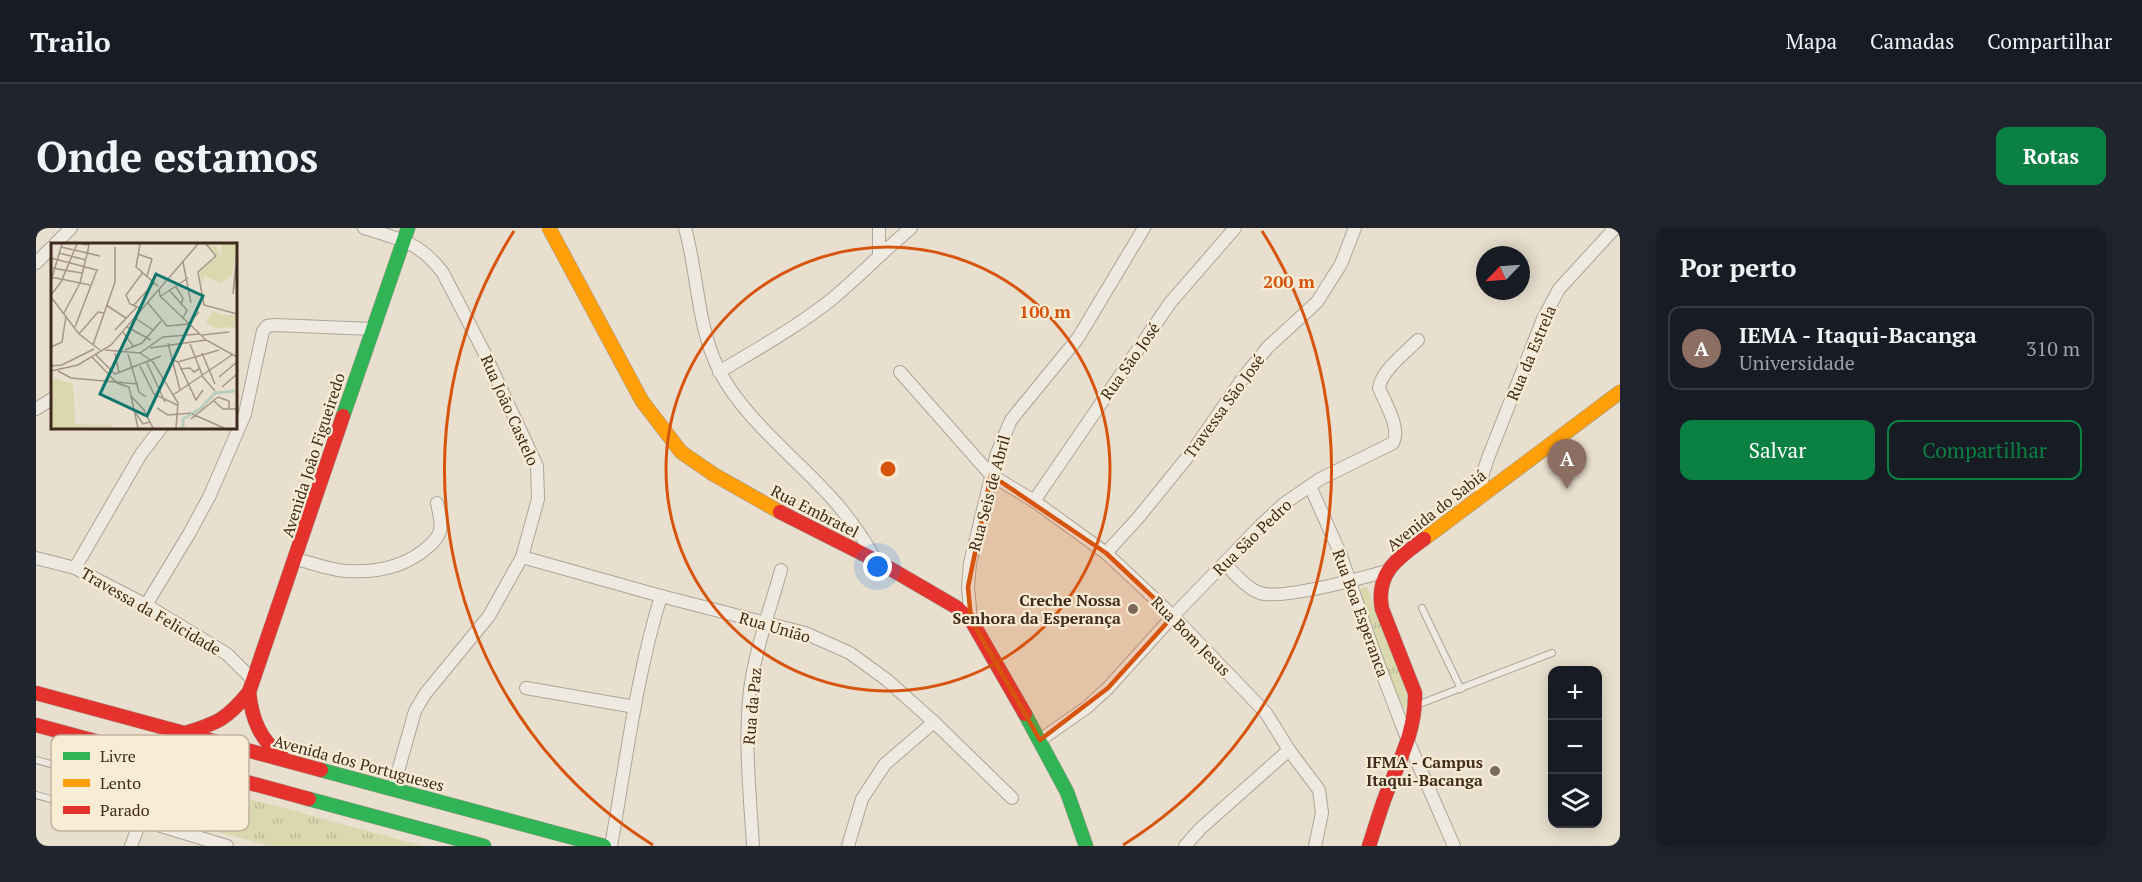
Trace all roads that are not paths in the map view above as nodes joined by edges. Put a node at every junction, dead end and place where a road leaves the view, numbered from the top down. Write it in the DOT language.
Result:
graph roads {
  1 [pos="71,228"];
  2 [pos="364,228"];
  3 [pos="549,228"];
  4 [pos="685,228"];
  5 [pos="879,228"];
  6 [pos="911,228"];
  7 [pos="1144,228"];
  8 [pos="1235,228"];
  9 [pos="1355,228"];
  10 [pos="1615,228"];
  11 [pos="406,234"];
  12 [pos="57,243"];
  13 [pos="51,249"];
  14 [pos="879,255"];
  15 [pos="36,263"];
  16 [pos="372,329"];
  17 [pos="1418,339"];
  18 [pos="719,372"];
  19 [pos="900,372"];
  20 [pos="1620,392"];
  21 [pos="51,400"];
  22 [pos="36,409"];
  23 [pos="240,413"];
  24 [pos="160,429"];
  25 [pos="234,429"];
  26 [pos="991,475"];
  27 [pos="1310,486"];
  28 [pos="1481,495"];
  29 [pos="1034,501"];
  30 [pos="437,503"];
  31 [pos="1106,553"];
  32 [pos="522,557"];
  33 [pos="36,558"];
  34 [pos="296,559"];
  35 [pos="877,561"];
  36 [pos="1224,563"];
  37 [pos="75,568"];
  38 [pos="781,570"];
  39 [pos="1387,571"];
  40 [pos="1350,582"];
  41 [pos="661,596"];
  42 [pos="146,605"];
  43 [pos="1422,608"];
  44 [pos="1173,616"];
  45 [pos="971,620"];
  46 [pos="766,624"];
  47 [pos="1552,653"];
  48 [pos="251,686"];
  49 [pos="526,688"];
  50 [pos="1461,689"];
  51 [pos="36,693"];
  52 [pos="1416,706"];
  53 [pos="635,707"];
  54 [pos="934,722"];
  55 [pos="36,725"];
  56 [pos="184,734"];
  57 [pos="73,735"];
  58 [pos="188,735"];
  59 [pos="1040,740"];
  60 [pos="1408,741"];
  61 [pos="1289,750"];
  62 [pos="249,751"];
  63 [pos="36,760"];
  64 [pos="287,761"];
  65 [pos="51,764"];
  66 [pos="249,782"];
  67 [pos="393,789"];
  68 [pos="36,795"];
  69 [pos="1012,798"];
  70 [pos="51,799"];
  71 [pos="136,831"];
  72 [pos="177,831"];
  73 [pos="130,846"];
  74 [pos="227,846"];
  75 [pos="484,846"];
  76 [pos="604,846"];
  77 [pos="612,846"];
  78 [pos="753,846"];
  79 [pos="848,846"];
  80 [pos="1086,846"];
  81 [pos="1185,846"];
  82 [pos="1315,846"];
  83 [pos="1369,846"];
  84 [pos="1454,846"];
  1 -- 12 [label="street"];
  2 -- 11 [label="street, Rua João Castelo"];
  3 -- 35 [label="main road, Rua Embratel"];
  4 -- 18 [label="street"];
  5 -- 14 [label="street"];
  6 -- 14 [label="street"];
  7 -- 26 [label="street, Rua Seis de Abril"];
  8 -- 29 [label="street, Rua São José"];
  9 -- 31 [label="street, Travessa São José"];
  10 -- 28 [label="street, Rua da Estrela"];
  11 -- 16 [label="main road, Avenida João Figueiredo"];
  11 -- 32 [label="street, Rua João Castelo"];
  13 -- 15 [label="street"];
  14 -- 18 [label="street"];
  16 -- 23 [label="street"];
  16 -- 34 [label="main road, Avenida João Figueiredo"];
  17 -- 27 [label="street, Rua São Pedro"];
  18 -- 35 [label="street"];
  19 -- 26 [label="street, Rua Bom Jesus"];
  20 -- 28 [label="main road, Avenida do Sabiá"];
  21 -- 22 [label="street"];
  24 -- 37 [label="street"];
  25 -- 42 [label="street"];
  26 -- 29 [label="street, Rua Bom Jesus"];
  26 -- 45 [label="street, Rua Seis de Abril"];
  27 -- 36 [label="street, Rua São Pedro"];
  27 -- 40 [label="street, Rua Boa Esperanca"];
  28 -- 39 [label="main road, Avenida do Sabiá"];
  29 -- 31 [label="street, Rua Bom Jesus"];
  30 -- 34 [label="street"];
  31 -- 44 [label="street, Rua Bom Jesus"];
  32 -- 41 [label="street, Rua União"];
  32 -- 67 [label="street, Rua João Castelo"];
  33 -- 37 [label="street, Travessa da Felicidade"];
  34 -- 48 [label="main road, Avenida João Figueiredo"];
  35 -- 45 [label="main road, Rua Embratel"];
  36 -- 40 [label="street"];
  36 -- 44 [label="street, Rua São Pedro"];
  37 -- 42 [label="street, Travessa da Felicidade"];
  38 -- 46 [label="street, Rua da Paz"];
  39 -- 40 [label="street"];
  39 -- 52 [label="main road, Avenida do Sabiá"];
  40 -- 60 [label="street, Rua Boa Esperanca"];
  41 -- 46 [label="street, Rua União"];
  41 -- 53 [label="street"];
  42 -- 48 [label="street, Travessa da Felicidade"];
  43 -- 50 [label="lane"];
  44 -- 59 [label="street, Rua São Pedro"];
  44 -- 61 [label="street, Rua Bom Jesus"];
  45 -- 59 [label="main road, Rua Embratel"];
  46 -- 54 [label="street, Rua União"];
  46 -- 78 [label="street, Rua da Paz"];
  47 -- 50 [label="lane"];
  48 -- 56 [label="main road, Avenida João Figueiredo"];
  48 -- 64 [label="main road, Avenida João Figueiredo"];
  49 -- 53 [label="street"];
  50 -- 52 [label="lane"];
  51 -- 56 [label="main road, Avenida dos Portugueses"];
  52 -- 60 [label="main road, Avenida do Sabiá"];
  53 -- 77 [label="street"];
  54 -- 69 [label="street, Rua União"];
  54 -- 79 [label="street"];
  55 -- 57 [label="main road"];
  56 -- 58 [label="main road, Avenida dos Portugueses"];
  59 -- 80 [label="main road, Rua Embratel"];
  60 -- 83 [label="main road, Avenida do Sabiá"];
  60 -- 84 [label="street, Rua Boa Esperanca"];
  61 -- 81 [label="street"];
  61 -- 82 [label="street, Rua Bom Jesus"];
  62 -- 64 [label="main road, Avenida dos Portugueses"];
  63 -- 65 [label="lane"];
  64 -- 67 [label="main road, Avenida dos Portugueses"];
  66 -- 75 [label="main road"];
  67 -- 76 [label="main road, Avenida dos Portugueses"];
  68 -- 70 [label="lane"];
  71 -- 73 [label="street"];
  72 -- 74 [label="street"];
}
